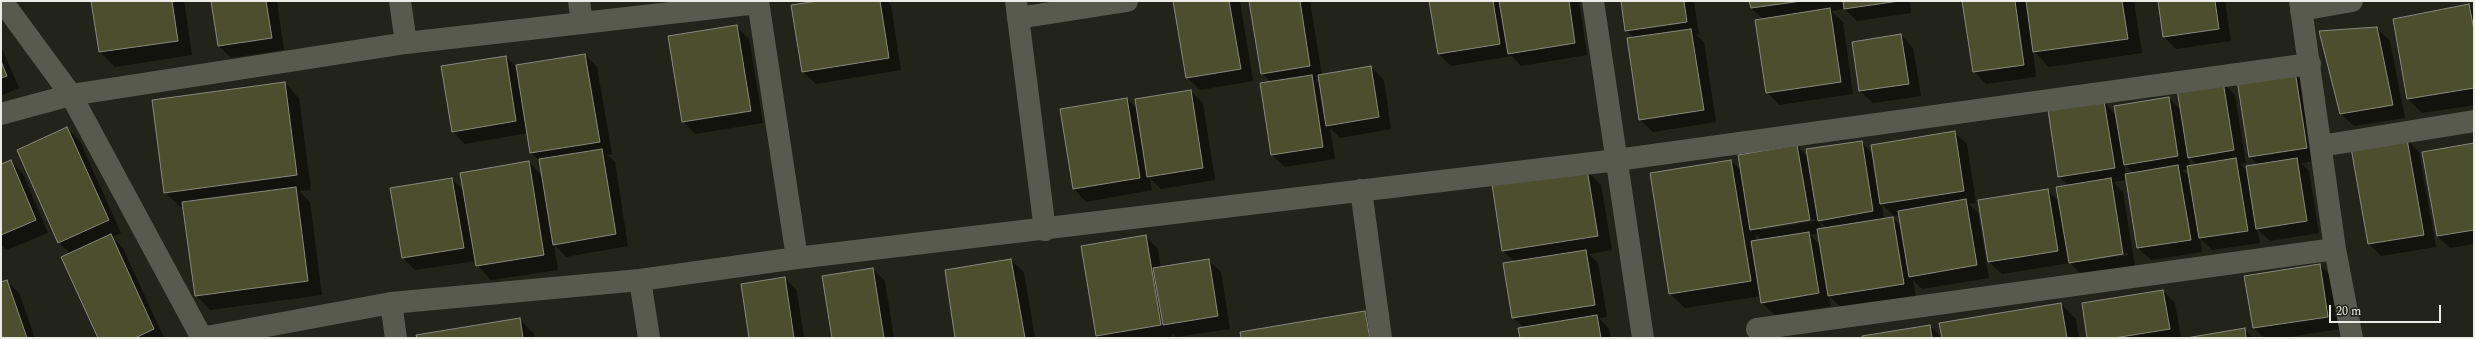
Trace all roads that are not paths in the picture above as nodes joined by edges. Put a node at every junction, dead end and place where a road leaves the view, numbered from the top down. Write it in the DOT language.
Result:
graph roads {
  1 [pos="2,1"];
  2 [pos="400,1"];
  3 [pos="579,1"];
  4 [pos="1127,1"];
  5 [pos="1593,1"];
  6 [pos="2352,1"];
  7 [pos="758,2"];
  8 [pos="2301,5"];
  9 [pos="1017,9"];
  10 [pos="582,23"];
  11 [pos="406,43"];
  12 [pos="2310,64"];
  13 [pos="71,95"];
  14 [pos="1,114"];
  15 [pos="2474,121"];
  16 [pos="2321,146"];
  17 [pos="1617,160"];
  18 [pos="1361,190"];
  19 [pos="1045,230"];
  20 [pos="2335,249"];
  21 [pos="797,258"];
  22 [pos="640,280"];
  23 [pos="391,303"];
  24 [pos="1756,329"];
  25 [pos="201,338"];
  26 [pos="396,338"];
  27 [pos="649,338"];
  28 [pos="1381,338"];
  29 [pos="1643,338"];
  30 [pos="2352,338"];
  1 -- 13 [label="street"];
  2 -- 11 [label="street"];
  3 -- 10 [label="street"];
  4 -- 9 [label="street"];
  5 -- 17 [label="street"];
  6 -- 8 [label="street"];
  7 -- 10 [label="street"];
  7 -- 21 [label="street"];
  8 -- 12 [label="street"];
  9 -- 19 [label="street"];
  10 -- 11 [label="street"];
  11 -- 13 [label="street"];
  12 -- 16 [label="street"];
  12 -- 17 [label="street"];
  13 -- 14 [label="street"];
  13 -- 25 [label="street"];
  15 -- 16 [label="street"];
  16 -- 20 [label="street"];
  17 -- 18 [label="street"];
  17 -- 29 [label="street"];
  18 -- 19 [label="street"];
  18 -- 28 [label="street"];
  19 -- 21 [label="street"];
  20 -- 24 [label="street"];
  20 -- 30 [label="street"];
  21 -- 22 [label="street"];
  22 -- 23 [label="street"];
  22 -- 27 [label="street"];
  23 -- 25 [label="street"];
  23 -- 26 [label="street"];
}
